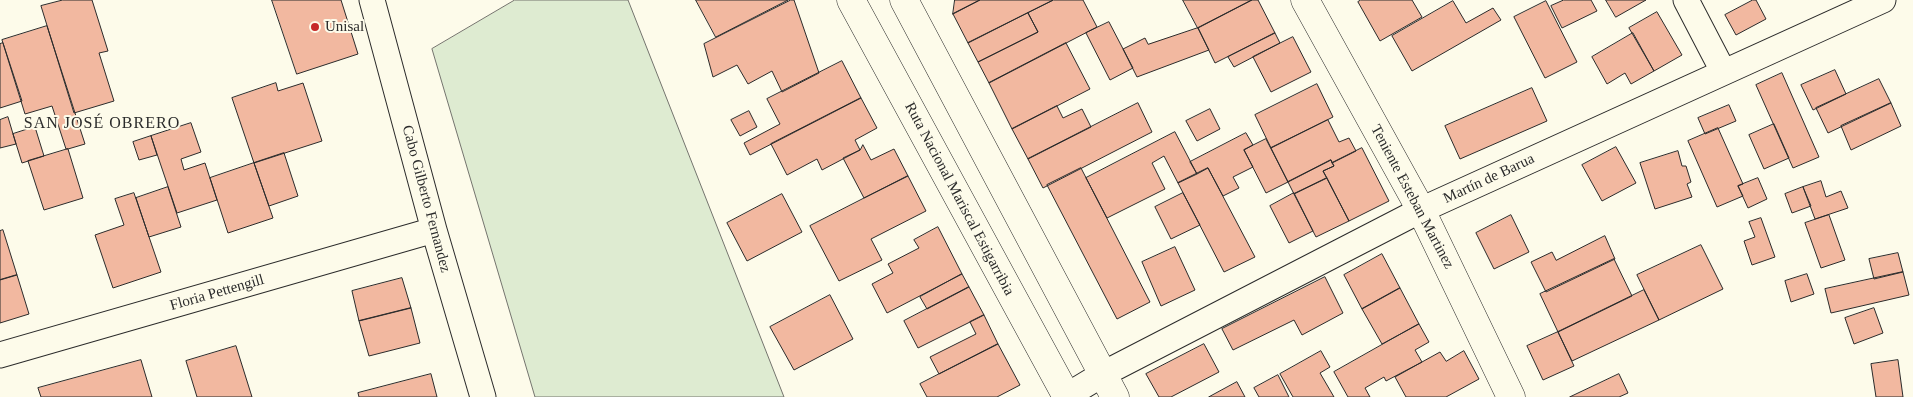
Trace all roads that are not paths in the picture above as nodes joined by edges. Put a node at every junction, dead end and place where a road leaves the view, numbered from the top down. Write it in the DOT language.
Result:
graph roads {
  1 [pos="372,0"];
  2 [pos="851,0"];
  3 [pos="904,0"];
  4 [pos="1306,0"];
  5 [pos="1686,0"];
  6 [pos="1883,0"];
  7 [pos="1723,72"];
  8 [pos="1421,210"];
  9 [pos="434,230"];
  10 [pos="0,355"];
  11 [pos="1109,386"];
  12 [pos="483,397"];
  13 [pos="1066,397"];
  14 [pos="1512,397"];
  1 -- 9 [label="street, Cabo Gilberto Fernandez"];
  2 -- 13 [label="main road, Ruta Nacional Mariscal Estigarribia"];
  3 -- 11 [label="main road"];
  4 -- 8 [label="main road, Teniente Esteban Martinez"];
  5 -- 7 [label="street"];
  6 -- 7 [label="street, Martín de Barua"];
  7 -- 8 [label="street, Martín de Barua"];
  8 -- 11 [label="street, Martín de Barua"];
  8 -- 14 [label="main road, Teniente Esteban Martinez"];
  9 -- 10 [label="street, Floria Pettengill"];
  9 -- 12 [label="street, Cabo Gilberto Fernandez"];
  11 -- 13 [label="street, Martín de Barua"];
}
